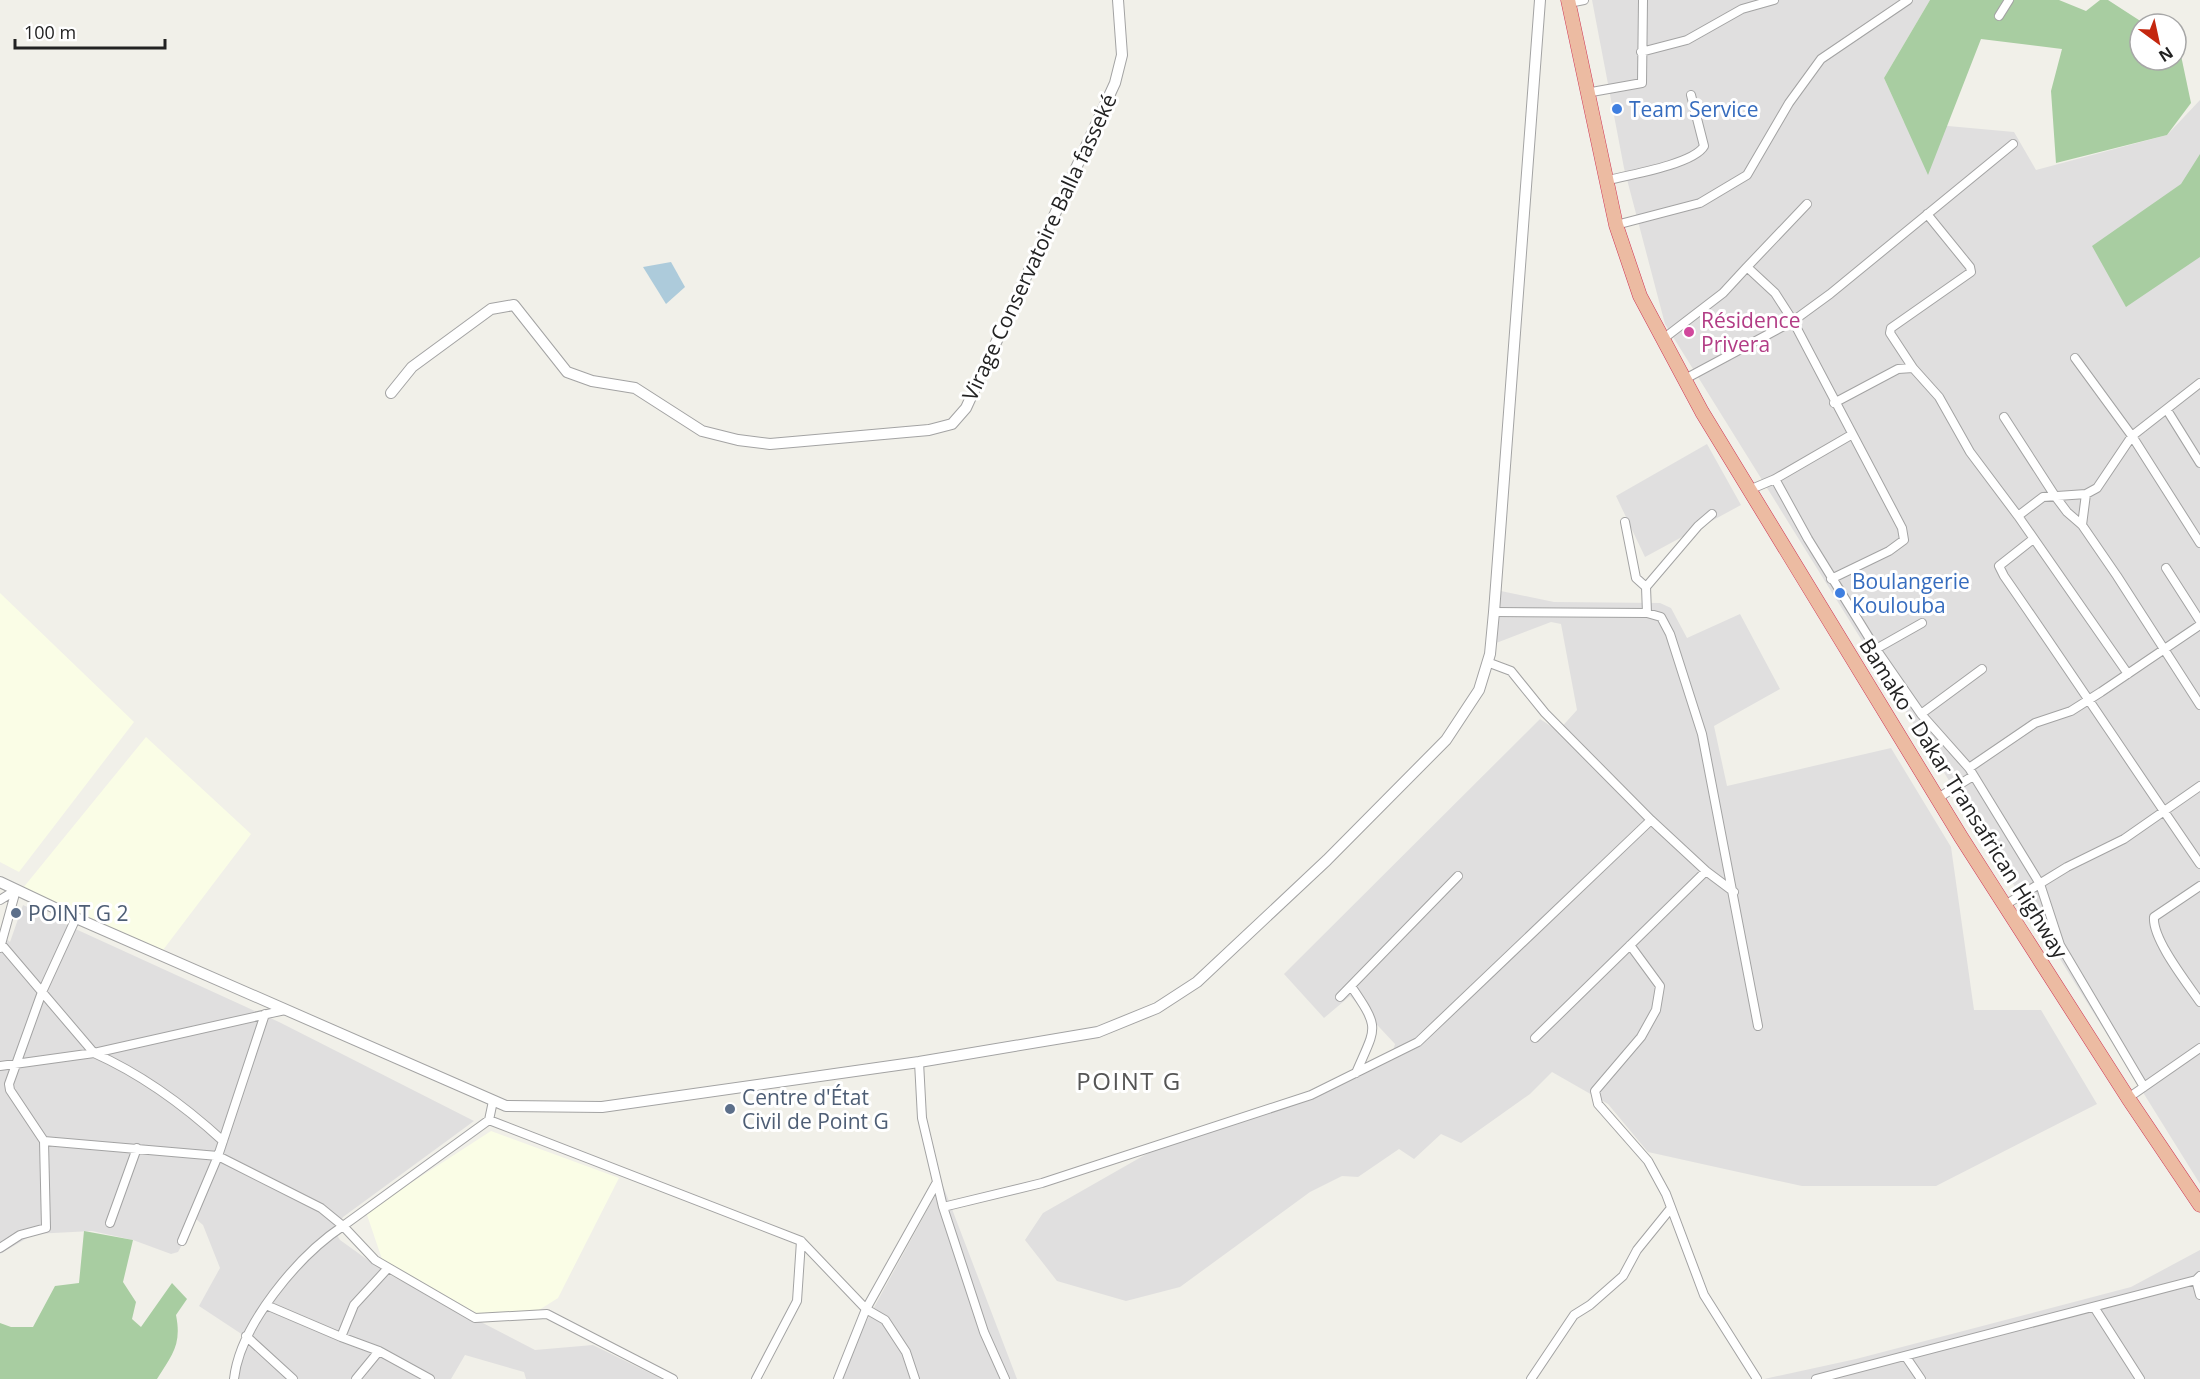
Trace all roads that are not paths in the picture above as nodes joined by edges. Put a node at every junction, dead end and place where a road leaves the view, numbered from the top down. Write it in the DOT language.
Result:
graph roads {
  1 [pos="1118,0"];
  2 [pos="1540,0"];
  3 [pos="1548,0"];
  4 [pos="1584,0"];
  5 [pos="1643,0"];
  6 [pos="1774,0"];
  7 [pos="1908,0"];
  8 [pos="2009,0"];
  9 [pos="1569,1"];
  10 [pos="1999,16"];
  11 [pos="1537,33"];
  12 [pos="1641,52"];
  13 [pos="1586,93"];
  14 [pos="1691,95"];
  15 [pos="2013,144"];
  16 [pos="1608,180"];
  17 [pos="1807,204"];
  18 [pos="1927,214"];
  19 [pos="1616,225"];
  20 [pos="1747,267"];
  21 [pos="1792,321"];
  22 [pos="1663,339"];
  23 [pos="2075,358"];
  24 [pos="1913,369"];
  25 [pos="1686,380"];
  26 [pos="2200,383"];
  27 [pos="391,393"];
  28 [pos="1834,403"];
  29 [pos="2167,410"];
  30 [pos="2004,417"];
  31 [pos="1851,435"];
  32 [pos="2132,436"];
  33 [pos="2200,463"];
  34 [pos="1775,478"];
  35 [pos="1749,490"];
  36 [pos="2086,494"];
  37 [pos="2055,496"];
  38 [pos="1712,514"];
  39 [pos="2018,516"];
  40 [pos="1625,522"];
  41 [pos="2082,525"];
  42 [pos="2032,540"];
  43 [pos="2200,543"];
  44 [pos="2166,568"];
  45 [pos="1831,579"];
  46 [pos="1646,587"];
  47 [pos="1494,612"];
  48 [pos="1647,613"];
  49 [pos="1922,623"];
  50 [pos="2200,623"];
  51 [pos="1876,649"];
  52 [pos="2164,651"];
  53 [pos="1487,662"];
  54 [pos="1982,669"];
  55 [pos="2128,674"];
  56 [pos="2090,699"];
  57 [pos="2200,705"];
  58 [pos="1922,714"];
  59 [pos="1971,772"];
  60 [pos="2200,786"];
  61 [pos="1938,798"];
  62 [pos="2165,812"];
  63 [pos="1651,820"];
  64 [pos="2200,864"];
  65 [pos="1706,871"];
  66 [pos="1458,876"];
  67 [pos="0,882"];
  68 [pos="2040,884"];
  69 [pos="2200,886"];
  70 [pos="16,890"];
  71 [pos="1735,892"];
  72 [pos="0,900"];
  73 [pos="2005,906"];
  74 [pos="76,918"];
  75 [pos="1630,945"];
  76 [pos="1,947"];
  77 [pos="1351,986"];
  78 [pos="42,992"];
  79 [pos="1340,997"];
  80 [pos="2200,1002"];
  81 [pos="287,1009"];
  82 [pos="265,1014"];
  83 [pos="1758,1026"];
  84 [pos="1535,1038"];
  85 [pos="2200,1048"];
  86 [pos="94,1053"];
  87 [pos="919,1062"];
  88 [pos="19,1063"];
  89 [pos="0,1066"];
  90 [pos="1356,1073"];
  91 [pos="2144,1087"];
  92 [pos="2128,1098"];
  93 [pos="493,1101"];
  94 [pos="489,1119"];
  95 [pos="44,1141"];
  96 [pos="223,1141"];
  97 [pos="137,1148"];
  98 [pos="218,1156"];
  99 [pos="937,1182"];
  100 [pos="2200,1206"];
  101 [pos="943,1208"];
  102 [pos="1671,1208"];
  103 [pos="110,1223"];
  104 [pos="342,1226"];
  105 [pos="182,1241"];
  106 [pos="801,1241"];
  107 [pos="0,1248"];
  108 [pos="388,1268"];
  109 [pos="2198,1278"];
  110 [pos="2200,1295"];
  111 [pos="266,1305"];
  112 [pos="2094,1307"];
  113 [pos="866,1309"];
  114 [pos="246,1336"];
  115 [pos="341,1337"];
  116 [pos="379,1351"];
  117 [pos="1905,1357"];
  118 [pos="670,1378"];
  119 [pos="234,1379"];
  120 [pos="293,1379"];
  121 [pos="356,1379"];
  122 [pos="430,1379"];
  123 [pos="756,1379"];
  124 [pos="838,1379"];
  125 [pos="915,1379"];
  126 [pos="1004,1379"];
  127 [pos="1531,1379"];
  128 [pos="1757,1379"];
  129 [pos="1816,1379"];
  130 [pos="1921,1379"];
  131 [pos="2140,1379"];
  1 -- 27 [label="street, Virage Conservatoire Balla fasseké"];
  2 -- 11 [label="street"];
  3 -- 11 [label="street"];
  4 -- 9 [label="street"];
  5 -- 12 [label="street"];
  6 -- 12 [label="street"];
  7 -- 19 [label="street"];
  8 -- 10 [label="street"];
  9 -- 13 [label="highway, Bamako - Dakar Transafrican Highway"];
  11 -- 47 [label="street"];
  12 -- 13 [label="street"];
  13 -- 16 [label="highway, Bamako - Dakar Transafrican Highway"];
  14 -- 16 [label="street"];
  15 -- 18 [label="street"];
  16 -- 19 [label="highway, Bamako - Dakar Transafrican Highway"];
  17 -- 20 [label="street"];
  18 -- 21 [label="street"];
  18 -- 24 [label="street"];
  19 -- 22 [label="highway, Bamako - Dakar Transafrican Highway"];
  20 -- 21 [label="street"];
  20 -- 22 [label="street"];
  21 -- 25 [label="street"];
  21 -- 28 [label="street"];
  22 -- 25 [label="highway, Bamako - Dakar Transafrican Highway"];
  23 -- 32 [label="street"];
  24 -- 28 [label="street"];
  24 -- 39 [label="street"];
  25 -- 35 [label="highway, Bamako - Dakar Transafrican Highway"];
  26 -- 29 [label="street"];
  28 -- 31 [label="street"];
  29 -- 32 [label="street"];
  29 -- 33 [label="street"];
  30 -- 37 [label="street"];
  31 -- 34 [label="street"];
  31 -- 45 [label="street"];
  32 -- 36 [label="street"];
  32 -- 43 [label="street"];
  34 -- 35 [label="street"];
  34 -- 45 [label="street"];
  35 -- 61 [label="highway, Bamako - Dakar Transafrican Highway"];
  36 -- 37 [label="street"];
  36 -- 41 [label="street"];
  37 -- 39 [label="street"];
  37 -- 41 [label="street"];
  38 -- 46 [label="street"];
  39 -- 42 [label="street"];
  40 -- 46 [label="street"];
  41 -- 52 [label="street"];
  42 -- 55 [label="street"];
  42 -- 56 [label="street"];
  44 -- 50 [label="street"];
  45 -- 51 [label="street"];
  46 -- 48 [label="street"];
  47 -- 48 [label="street"];
  47 -- 53 [label="street"];
  48 -- 71 [label="street"];
  49 -- 51 [label="street"];
  50 -- 52 [label="street"];
  51 -- 58 [label="street"];
  52 -- 55 [label="street"];
  52 -- 57 [label="street"];
  53 -- 63 [label="street"];
  53 -- 87 [label="street"];
  54 -- 58 [label="street"];
  55 -- 56 [label="street"];
  56 -- 59 [label="street"];
  56 -- 62 [label="street"];
  58 -- 59 [label="street"];
  59 -- 61 [label="street"];
  59 -- 68 [label="street"];
  60 -- 62 [label="street"];
  61 -- 73 [label="highway, Bamako - Dakar Transafrican Highway"];
  62 -- 64 [label="street"];
  62 -- 68 [label="street"];
  63 -- 65 [label="street"];
  63 -- 90 [label="street"];
  65 -- 71 [label="street"];
  65 -- 75 [label="street"];
  66 -- 77 [label="street"];
  67 -- 70 [label="street"];
  68 -- 73 [label="street"];
  68 -- 91 [label="street"];
  69 -- 80 [label="street"];
  70 -- 72 [label="street"];
  70 -- 74 [label="street"];
  70 -- 76 [label="street"];
  71 -- 83 [label="street"];
  73 -- 92 [label="highway, Bamako - Dakar Transafrican Highway"];
  74 -- 78 [label="street"];
  74 -- 81 [label="street"];
  75 -- 84 [label="street"];
  75 -- 102 [label="street"];
  76 -- 78 [label="street"];
  77 -- 79 [label="street"];
  77 -- 90 [label="street"];
  78 -- 86 [label="street"];
  78 -- 88 [label="street"];
  81 -- 82 [label="street"];
  81 -- 93 [label="street"];
  82 -- 86 [label="street"];
  82 -- 96 [label="street"];
  85 -- 91 [label="street"];
  86 -- 88 [label="street"];
  86 -- 96 [label="street"];
  87 -- 93 [label="street"];
  87 -- 99 [label="street"];
  88 -- 89 [label="street"];
  88 -- 95 [label="street"];
  90 -- 101 [label="street"];
  91 -- 92 [label="street"];
  92 -- 100 [label="highway, Bamako - Dakar Transafrican Highway"];
  93 -- 94 [label="street"];
  94 -- 104 [label="street"];
  94 -- 106 [label="street"];
  95 -- 97 [label="street"];
  95 -- 107 [label="street"];
  96 -- 98 [label="street"];
  97 -- 98 [label="street"];
  97 -- 103 [label="street"];
  98 -- 104 [label="street"];
  98 -- 105 [label="street"];
  99 -- 101 [label="street"];
  99 -- 113 [label="street"];
  101 -- 126 [label="street"];
  102 -- 127 [label="street"];
  102 -- 128 [label="street"];
  104 -- 108 [label="street"];
  104 -- 111 [label="street"];
  106 -- 113 [label="street"];
  106 -- 123 [label="street"];
  108 -- 115 [label="street"];
  108 -- 118 [label="street"];
  109 -- 110 [label="street"];
  109 -- 112 [label="street"];
  111 -- 114 [label="street"];
  111 -- 115 [label="street"];
  112 -- 117 [label="street"];
  112 -- 131 [label="street"];
  113 -- 124 [label="street"];
  113 -- 125 [label="street"];
  114 -- 119 [label="street"];
  114 -- 120 [label="street"];
  115 -- 116 [label="street"];
  116 -- 121 [label="street"];
  116 -- 122 [label="street"];
  117 -- 129 [label="street"];
  117 -- 130 [label="street"];
}
